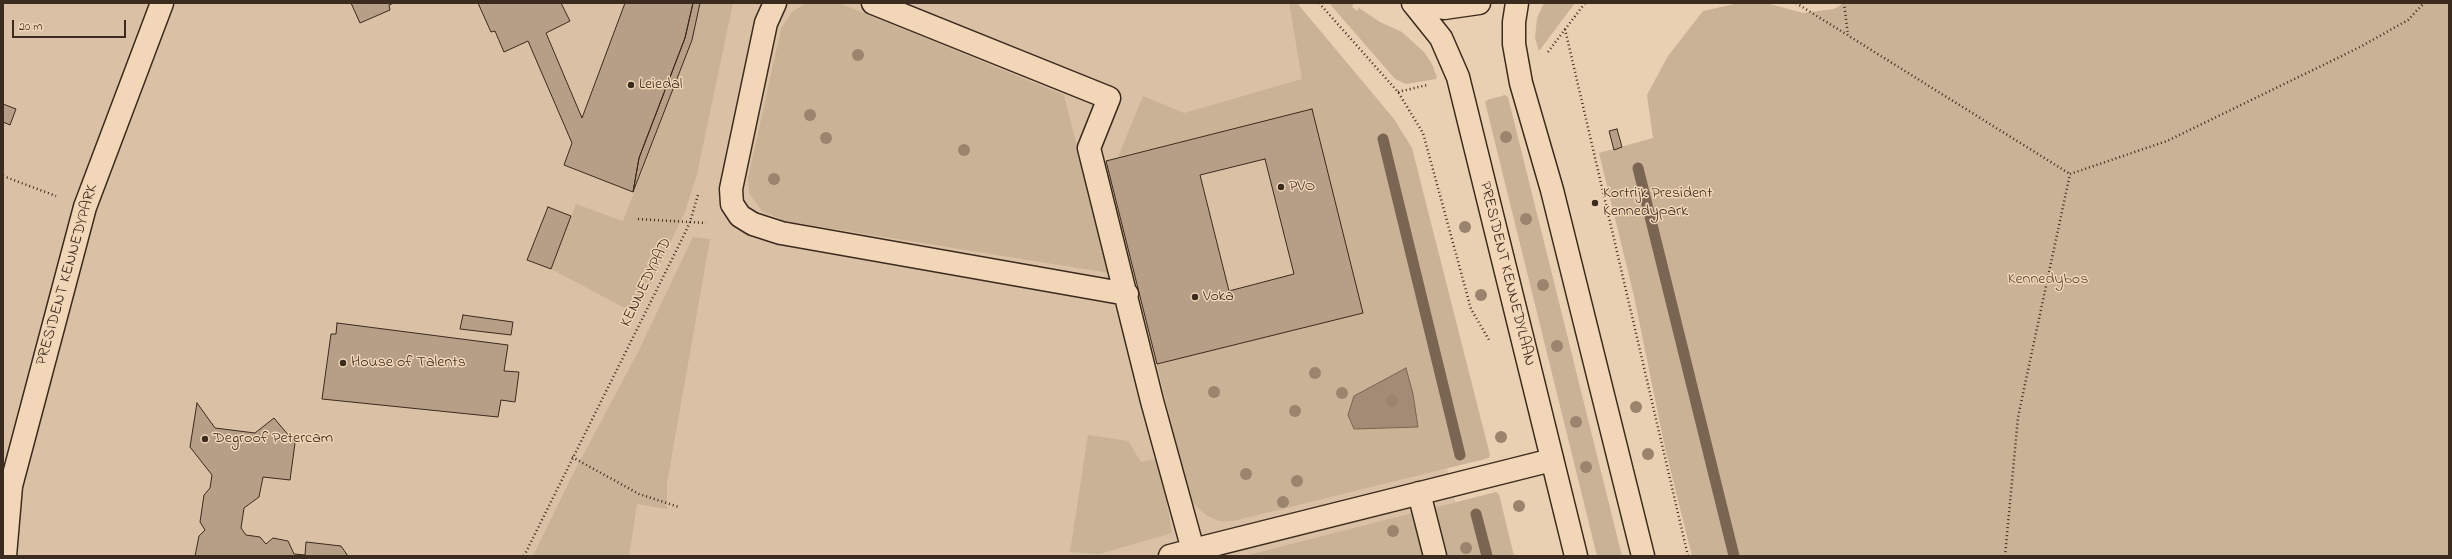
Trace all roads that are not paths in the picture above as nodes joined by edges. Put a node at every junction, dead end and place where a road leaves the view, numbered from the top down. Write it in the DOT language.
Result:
graph roads {
  1 [pos="162,3"];
  2 [pos="775,3"];
  3 [pos="873,3"];
  4 [pos="1413,3"];
  5 [pos="1479,3"];
  6 [pos="1517,3"];
  7 [pos="1127,294"];
  8 [pos="1552,460"];
  9 [pos="1419,493"];
  10 [pos="1193,550"];
  11 [pos="5,556"];
  12 [pos="1171,556"];
  13 [pos="1435,556"];
  14 [pos="1576,556"];
  15 [pos="1642,556"];
  1 -- 11 [label="main road, PRESIDENT KENNEDYPARK"];
  2 -- 7 [label="main road"];
  3 -- 7 [label="main road"];
  4 -- 5 [label="main road, PRESIDENT KENNEDYLAAN"];
  4 -- 8 [label="main road, PRESIDENT KENNEDYLAAN"];
  6 -- 15 [label="main road"];
  7 -- 10 [label="main road"];
  8 -- 9 [label="main road"];
  8 -- 14 [label="main road, PRESIDENT KENNEDYLAAN"];
  9 -- 10 [label="main road"];
  9 -- 13 [label="main road"];
  10 -- 12 [label="main road"];
}
